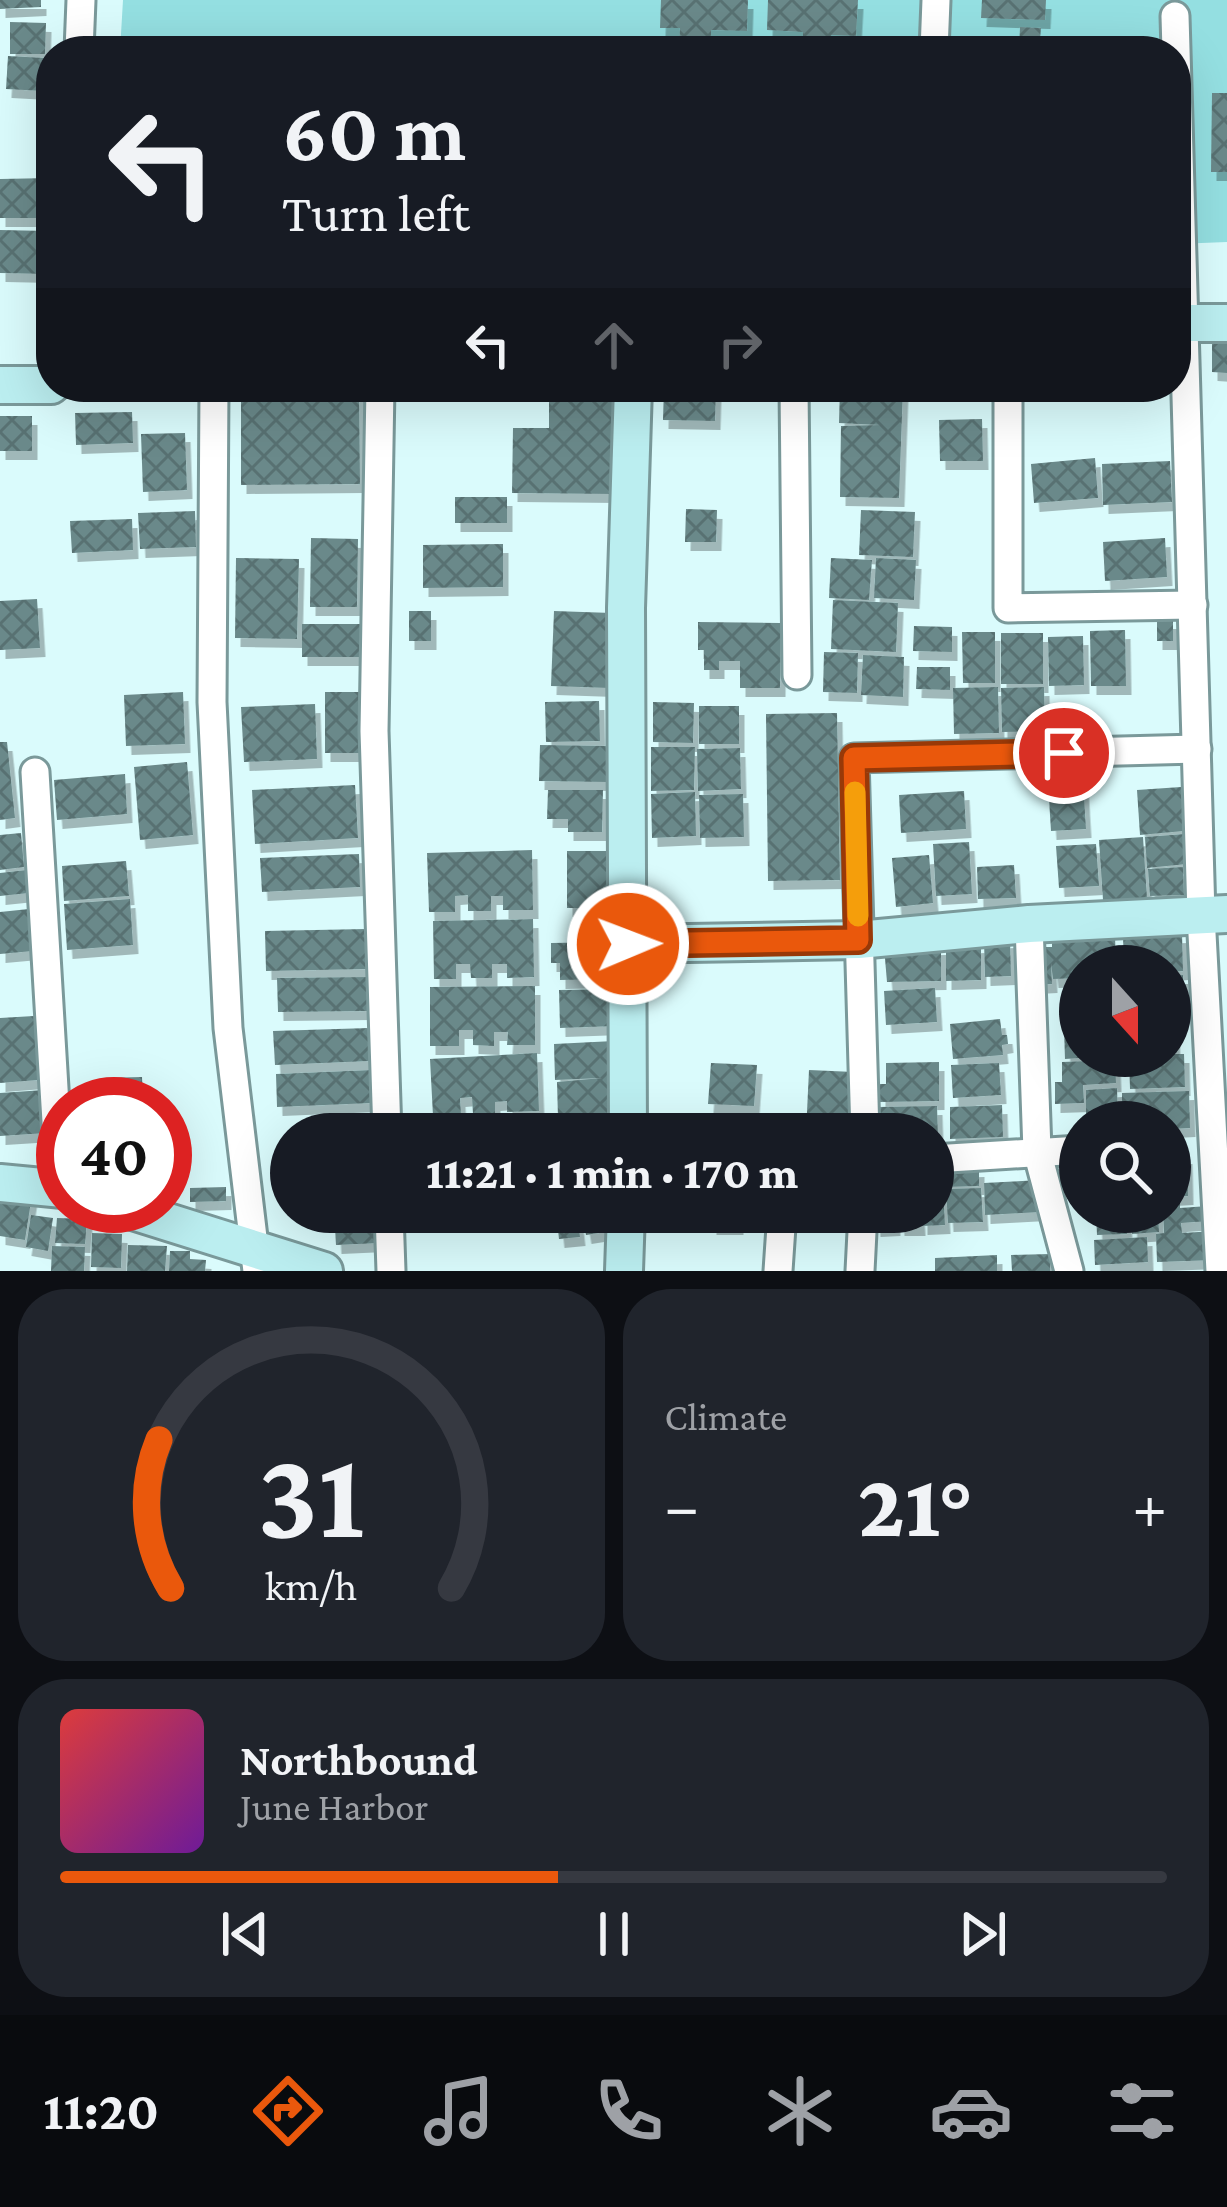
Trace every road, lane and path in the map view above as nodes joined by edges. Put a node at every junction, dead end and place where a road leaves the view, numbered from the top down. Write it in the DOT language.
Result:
graph roads {
  1 [pos="80,0"];
  2 [pos="937,0"];
  3 [pos="1175,16"];
  4 [pos="79,36"];
  5 [pos="935,36"];
  6 [pos="1176,36"];
  7 [pos="1191,321"];
  8 [pos="1227,323"];
  9 [pos="0,385"];
  10 [pos="36,385"];
  11 [pos="214,402"];
  12 [pos="380,402"];
  13 [pos="633,402"];
  14 [pos="794,402"];
  15 [pos="1008,402"];
  16 [pos="1185,402"];
  17 [pos="1193,605"];
  18 [pos="797,675"];
  19 [pos="1197,749"];
  20 [pos="35,772"];
  21 [pos="1214,914"];
  22 [pos="1028,924"];
  23 [pos="858,940"];
  24 [pos="628,944"];
  25 [pos="55,1077"];
  26 [pos="386,1113"];
  27 [pos="628,1113"];
  28 [pos="864,1113"];
  29 [pos="1059,1150"];
  30 [pos="1037,1151"];
  31 [pos="1220,1156"];
  32 [pos="954,1157"];
  33 [pos="0,1183"];
  34 [pos="36,1186"];
  35 [pos="187,1233"];
  36 [pos="390,1233"];
  37 [pos="625,1233"];
  38 [pos="781,1233"];
  39 [pos="862,1233"];
  40 [pos="257,1260"];
  41 [pos="324,1271"];
  42 [pos="391,1271"];
  43 [pos="624,1271"];
  44 [pos="778,1271"];
  45 [pos="860,1271"];
  46 [pos="1069,1271"];
  47 [pos="1220,1271"];
  1 -- 4 [label="street"];
  2 -- 5 [label="street"];
  3 -- 6 [label="street"];
  7 -- 8 [label="street"];
  9 -- 10 [label="street"];
  11 -- 40 [label="street"];
  12 -- 26 [label="street"];
  13 -- 24 [label="street"];
  14 -- 18 [label="street"];
  15 -- 17 [label="street"];
  16 -- 17 [label="street"];
  17 -- 19 [label="street"];
  19 -- 21 [label="street"];
  19 -- 23 [label="street"];
  20 -- 25 [label="street"];
  21 -- 22 [label="street"];
  21 -- 31 [label="street"];
  22 -- 23 [label="street"];
  22 -- 30 [label="street"];
  23 -- 24 [label="street"];
  23 -- 28 [label="street"];
  24 -- 27 [label="street"];
  29 -- 30 [label="street"];
  30 -- 32 [label="street"];
  30 -- 46 [label="street"];
  31 -- 47 [label="street"];
  33 -- 34 [label="street"];
  35 -- 40 [label="street"];
  36 -- 42 [label="street"];
  37 -- 43 [label="street"];
  38 -- 44 [label="street"];
  39 -- 45 [label="street"];
  40 -- 41 [label="street"];
}
